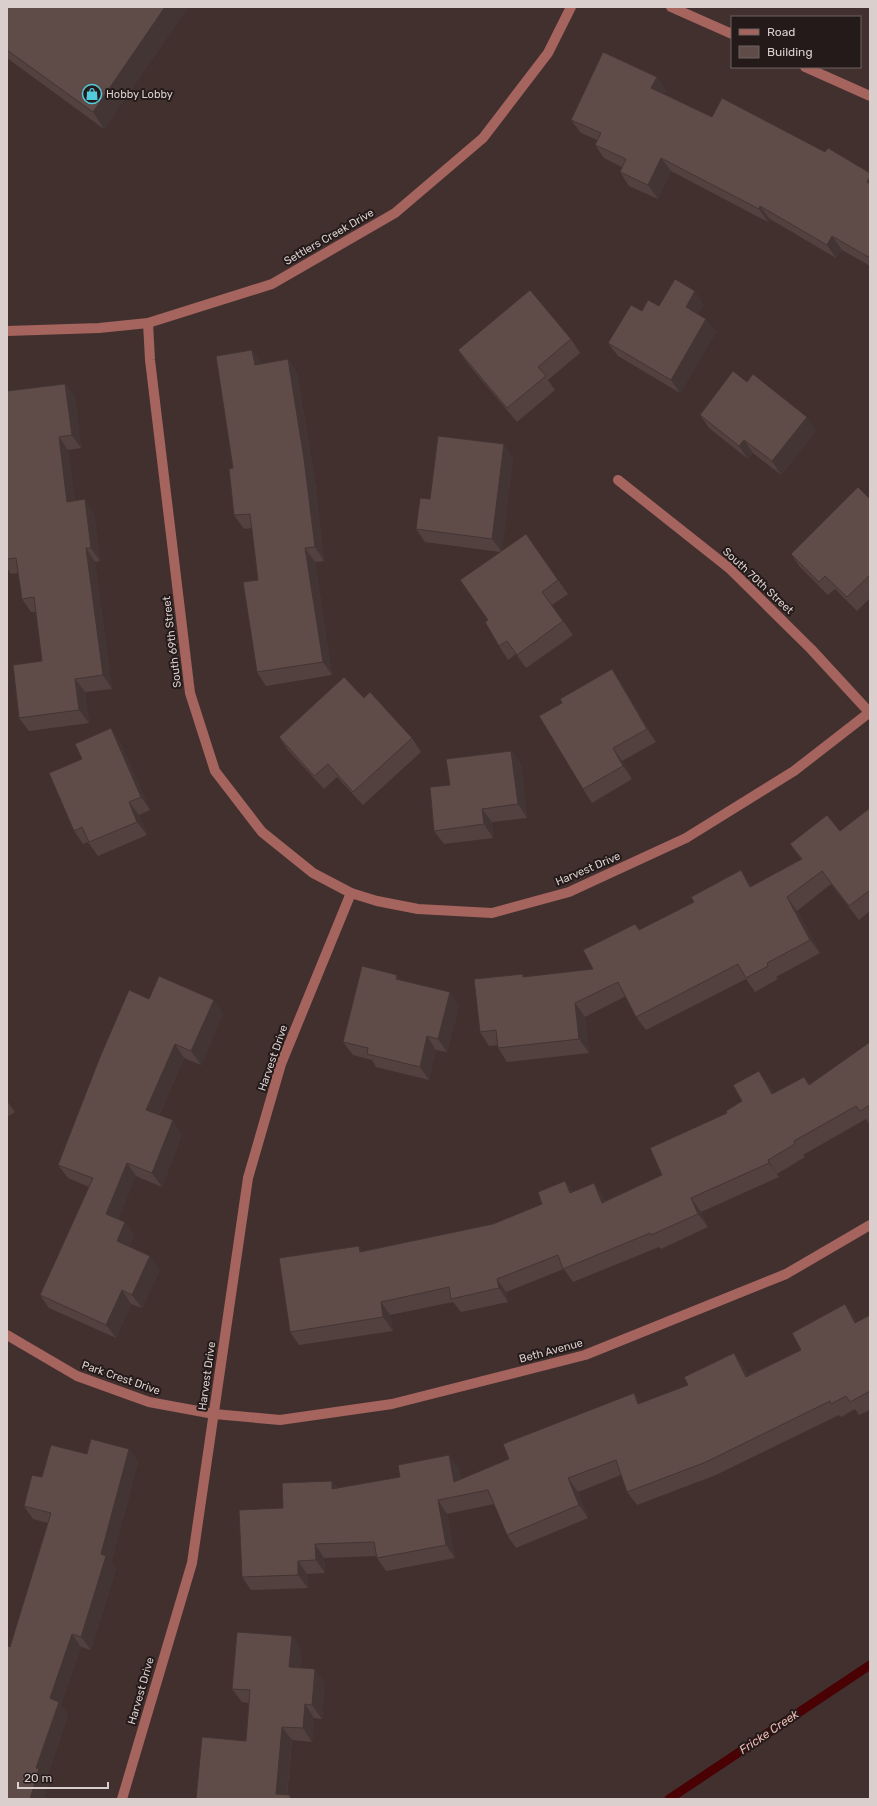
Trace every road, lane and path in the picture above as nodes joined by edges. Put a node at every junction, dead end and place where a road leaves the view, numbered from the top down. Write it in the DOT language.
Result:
graph roads {
  1 [pos="571,7"];
  2 [pos="671,7"];
  3 [pos="731,34"];
  4 [pos="807,68"];
  5 [pos="870,96"];
  6 [pos="148,322"];
  7 [pos="7,331"];
  8 [pos="618,480"];
  9 [pos="870,713"];
  10 [pos="351,893"];
  11 [pos="870,1225"];
  12 [pos="7,1335"];
  13 [pos="214,1414"];
  14 [pos="122,1799"];
  1 -- 6 [label="street, Settlers Creek Drive"];
  2 -- 3 [label="street"];
  4 -- 5 [label="street"];
  6 -- 7 [label="street, Settlers Creek Drive"];
  6 -- 10 [label="street, South 69th Street"];
  8 -- 9 [label="street, South 70th Street"];
  9 -- 10 [label="street, Harvest Drive"];
  10 -- 13 [label="street, Harvest Drive"];
  11 -- 13 [label="street, Beth Avenue"];
  12 -- 13 [label="street, Park Crest Drive"];
  13 -- 14 [label="street, Harvest Drive"];
}
